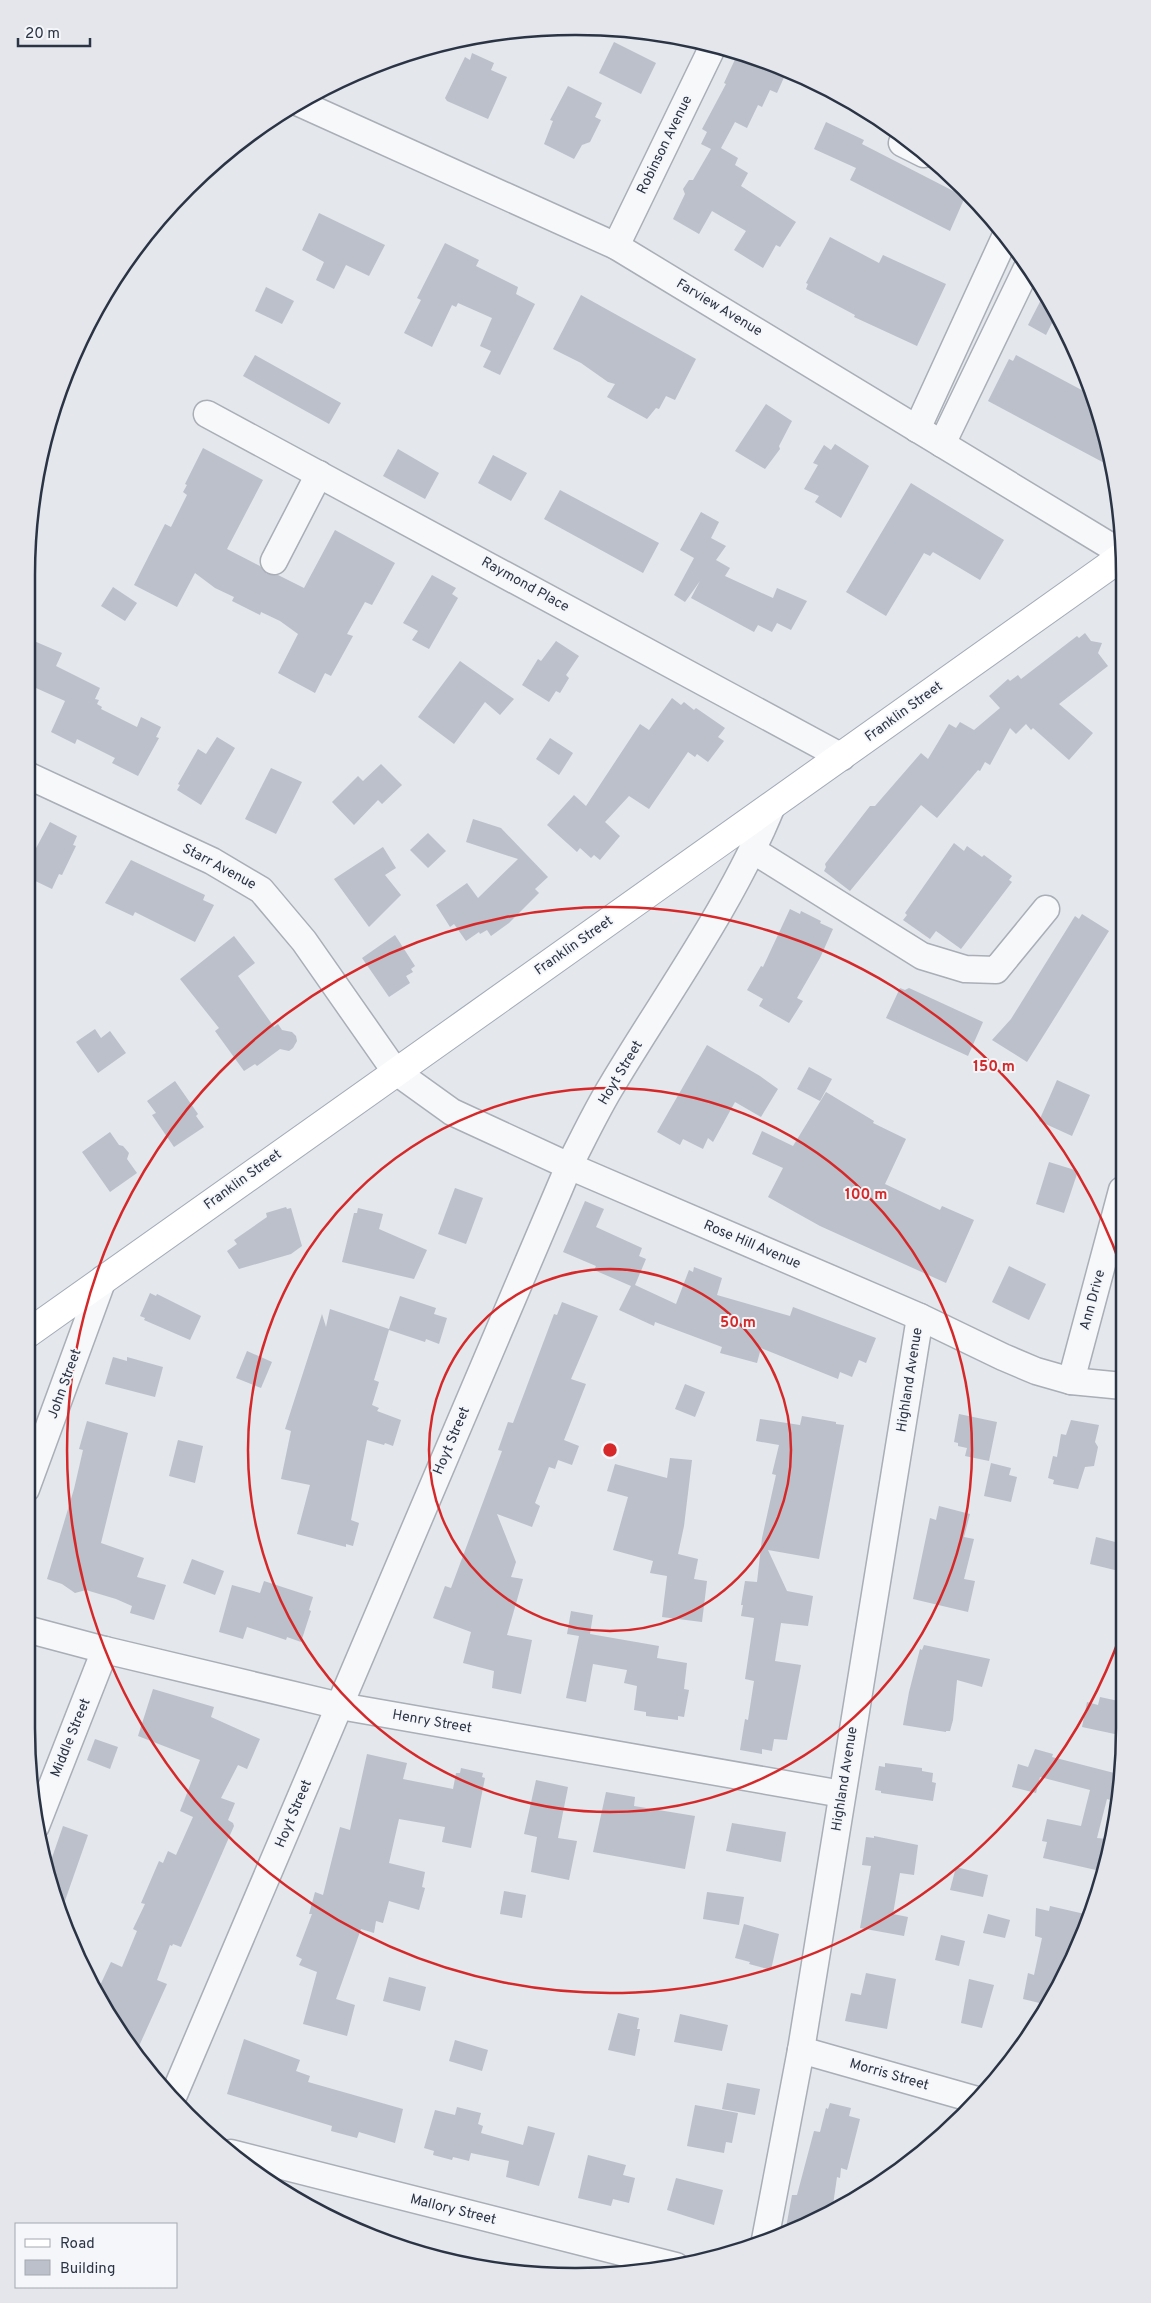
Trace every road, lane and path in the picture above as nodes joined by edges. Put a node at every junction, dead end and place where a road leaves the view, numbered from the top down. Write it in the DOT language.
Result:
graph roads {
  1 [pos="710,52"];
  2 [pos="306,106"];
  3 [pos="1002,244"];
  4 [pos="616,246"];
  5 [pos="1024,274"];
  6 [pos="207,414"];
  7 [pos="917,429"];
  8 [pos="942,444"];
  9 [pos="319,474"];
  10 [pos="1115,549"];
  11 [pos="274,561"];
  12 [pos="1116,561"];
  13 [pos="842,757"];
  14 [pos="35,787"];
  15 [pos="772,806"];
  16 [pos="754,851"];
  17 [pos="1046,909"];
  18 [pos="395,1071"];
  19 [pos="569,1166"];
  20 [pos="1116,1212"];
  21 [pos="103,1280"];
  22 [pos="920,1318"];
  23 [pos="35,1328"];
  24 [pos="1071,1381"];
  25 [pos="1116,1385"];
  26 [pos="35,1465"];
  27 [pos="35,1631"];
  28 [pos="105,1650"];
  29 [pos="340,1706"];
  30 [pos="842,1794"];
  31 [pos="42,1811"];
  32 [pos="800,2050"];
  33 [pos="176,2091"];
  34 [pos="969,2098"];
  35 [pos="248,2157"];
  36 [pos="766,2233"];
  37 [pos="658,2261"];
  1 -- 4 [label="street, Robinson Avenue"];
  2 -- 4 [label="street, Farview Avenue"];
  3 -- 7 [label="street"];
  4 -- 7 [label="street, Farview Avenue"];
  5 -- 8 [label="street"];
  6 -- 9 [label="street, Raymond Place"];
  7 -- 8 [label="street, Farview Avenue"];
  8 -- 10 [label="street, Farview Avenue"];
  9 -- 11 [label="street"];
  9 -- 13 [label="street, Raymond Place"];
  12 -- 13 [label="main road, Franklin Street"];
  13 -- 15 [label="main road, Franklin Street"];
  14 -- 18 [label="street, Starr Avenue"];
  15 -- 16 [label="street, Hoyt Street"];
  15 -- 18 [label="main road, Franklin Street"];
  16 -- 17 [label="street"];
  16 -- 19 [label="street, Hoyt Street"];
  18 -- 19 [label="street, Rose Hill Avenue"];
  18 -- 21 [label="main road, Franklin Street"];
  19 -- 22 [label="street, Rose Hill Avenue"];
  19 -- 29 [label="street, Hoyt Street"];
  20 -- 24 [label="street, Ann Drive"];
  21 -- 23 [label="main road, Franklin Street"];
  21 -- 26 [label="street, John Street"];
  22 -- 24 [label="street, Rose Hill Avenue"];
  22 -- 30 [label="street, Highland Avenue"];
  24 -- 25 [label="street, Rose Hill Avenue"];
  27 -- 28 [label="street, Henry Street"];
  28 -- 29 [label="street, Henry Street"];
  28 -- 31 [label="street, Middle Street"];
  29 -- 30 [label="street, Henry Street"];
  29 -- 33 [label="street, Hoyt Street"];
  30 -- 32 [label="street, Highland Avenue"];
  32 -- 34 [label="street, Morris Street"];
  32 -- 36 [label="street, Highland Avenue"];
  35 -- 37 [label="street, Mallory Street"];
}
